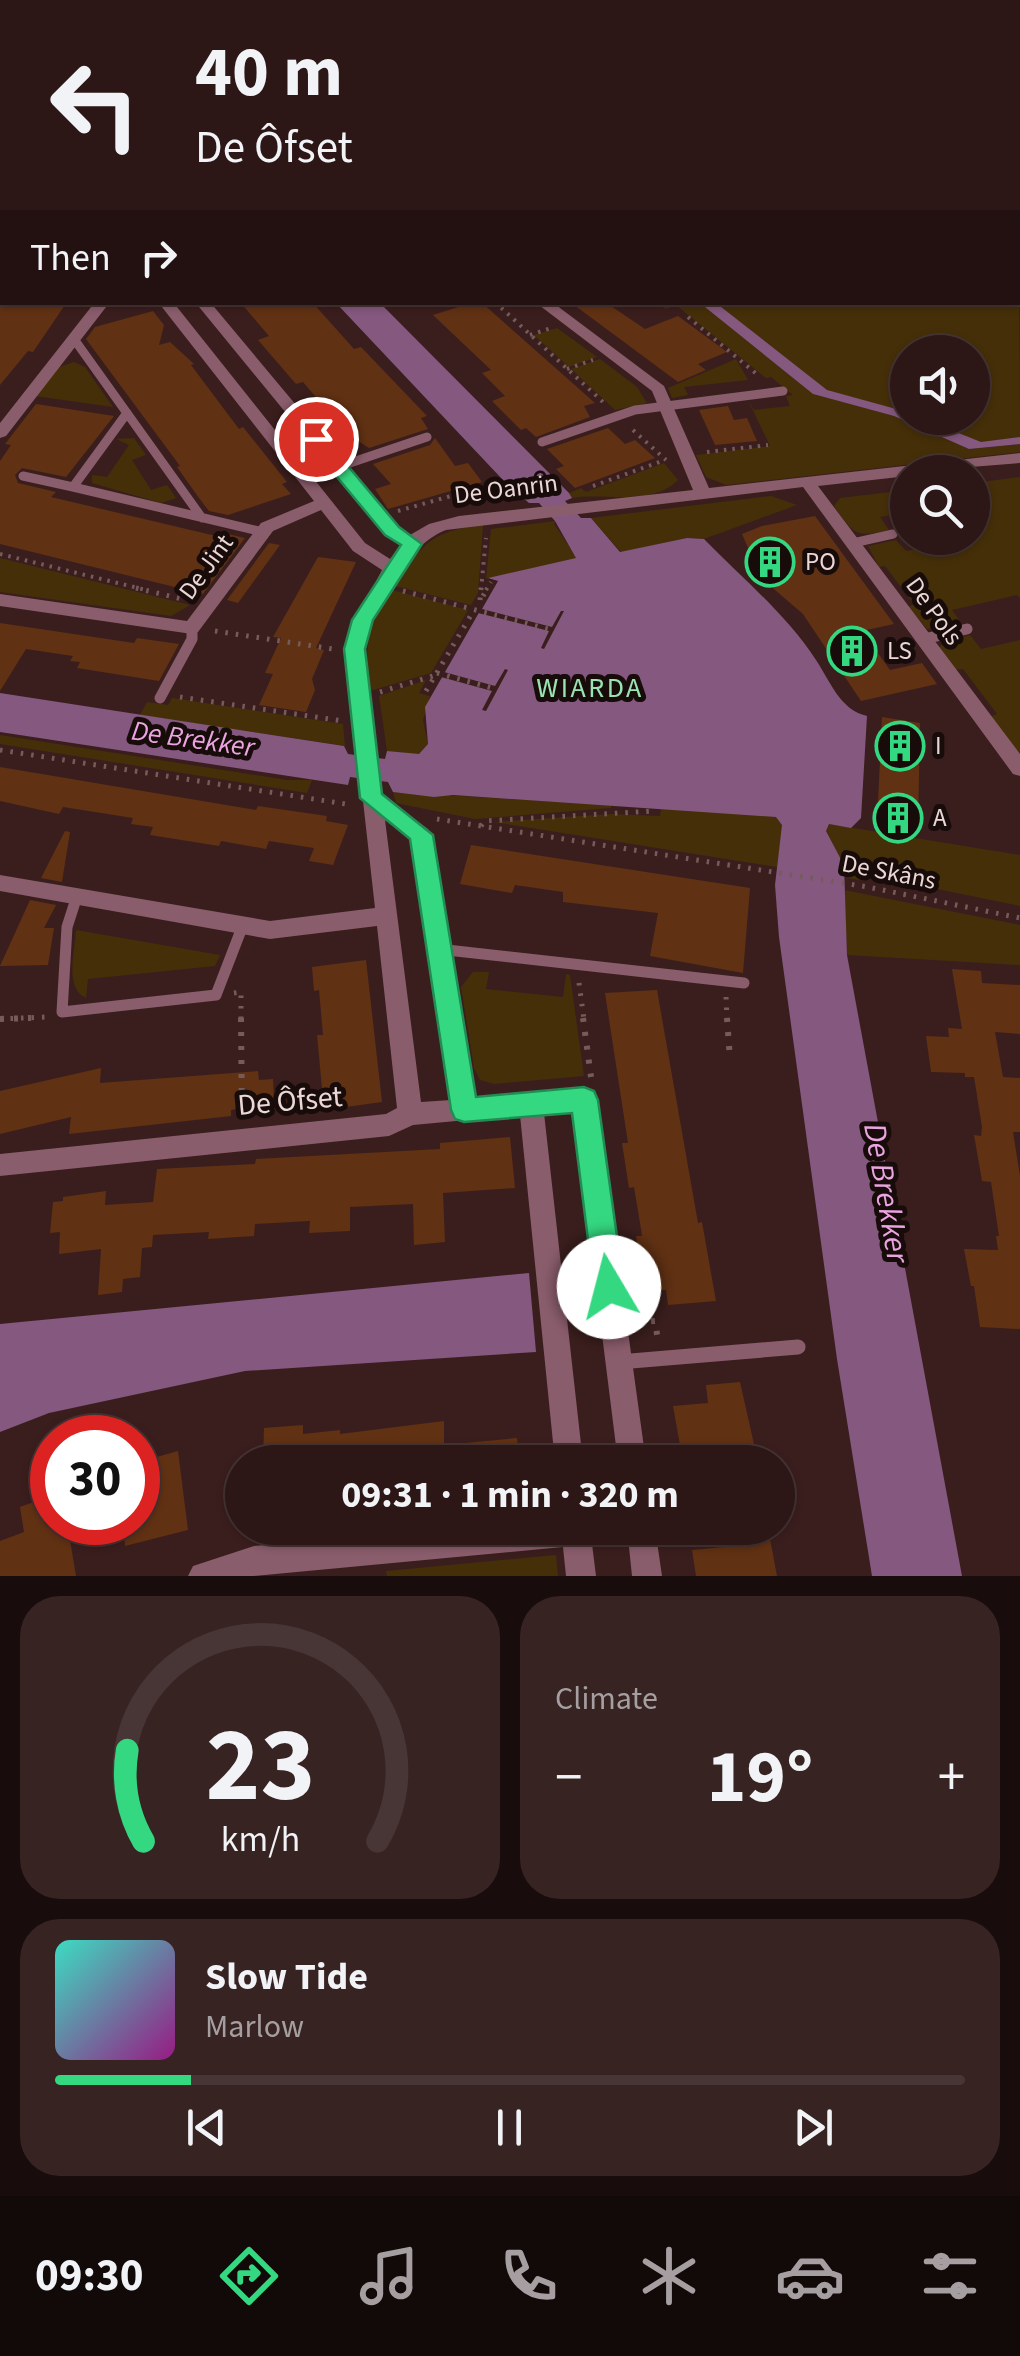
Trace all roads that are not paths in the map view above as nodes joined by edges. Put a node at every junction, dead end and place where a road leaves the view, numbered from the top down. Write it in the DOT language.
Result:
graph roads {
  1 [pos="100,305"];
  2 [pos="167,305"];
  3 [pos="204,305"];
  4 [pos="546,305"];
  5 [pos="74,339"];
  6 [pos="783,391"];
  7 [pos="666,403"];
  8 [pos="126,412"];
  9 [pos="0,433"];
  10 [pos="427,437"];
  11 [pos="542,442"];
  12 [pos="1020,458"];
  13 [pos="338,467"];
  14 [pos="22,476"];
  15 [pos="305,478"];
  16 [pos="807,482"];
  17 [pos="73,488"];
  18 [pos="704,495"];
  19 [pos="325,502"];
  20 [pos="202,518"];
  21 [pos="263,532"];
  22 [pos="890,535"];
  23 [pos="853,543"];
  24 [pos="412,544"];
  25 [pos="394,570"];
  26 [pos="0,600"];
  27 [pos="192,628"];
  28 [pos="967,629"];
  29 [pos="924,639"];
  30 [pos="162,696"];
  31 [pos="1020,769"];
  32 [pos="371,796"];
  33 [pos="0,883"];
  34 [pos="77,896"];
  35 [pos="384,916"];
  36 [pos="244,926"];
  37 [pos="438,949"];
  38 [pos="744,984"];
  39 [pos="530,1104"];
  40 [pos="464,1110"];
  41 [pos="410,1114"];
  42 [pos="0,1165"];
  43 [pos="798,1348"];
  44 [pos="618,1362"];
  45 [pos="567,1445"];
  46 [pos="630,1445"];
  47 [pos="415,1545"];
  48 [pos="578,1545"];
  49 [pos="643,1545"];
  50 [pos="204,1576"];
  51 [pos="581,1576"];
  52 [pos="648,1576"];
  1 -- 5 [label="street"];
  2 -- 15 [label="street"];
  3 -- 13 [label="street"];
  4 -- 7 [label="street"];
  5 -- 8 [label="lane"];
  5 -- 9 [label="street"];
  6 -- 7 [label="lane"];
  7 -- 11 [label="lane"];
  7 -- 18 [label="street"];
  8 -- 17 [label="lane"];
  8 -- 20 [label="lane"];
  10 -- 13 [label="lane"];
  12 -- 16 [label="street, De Oanrin"];
  13 -- 15 [label="street"];
  13 -- 24 [label="street"];
  14 -- 17 [label="lane"];
  15 -- 19 [label="street"];
  16 -- 18 [label="street, De Oanrin"];
  16 -- 23 [label="street, De Pols"];
  17 -- 20 [label="lane"];
  18 -- 24 [label="street, De Oanrin"];
  19 -- 21 [label="street, De Jint"];
  19 -- 25 [label="street"];
  20 -- 21 [label="lane"];
  21 -- 27 [label="street, De Jint"];
  22 -- 23 [label="lane"];
  23 -- 29 [label="street, De Pols"];
  24 -- 25 [label="street"];
  25 -- 32 [label="street"];
  26 -- 27 [label="street, De Jint"];
  27 -- 30 [label="lane"];
  28 -- 29 [label="lane"];
  29 -- 31 [label="street, De Pols"];
  32 -- 35 [label="street"];
  32 -- 37 [label="street"];
  33 -- 34 [label="street"];
  34 -- 36 [label="street"];
  34 -- 36 [label="lane"];
  35 -- 36 [label="street"];
  35 -- 41 [label="street"];
  37 -- 38 [label="lane"];
  37 -- 40 [label="street"];
  39 -- 40 [label="street, De Ôfset"];
  39 -- 44 [label="street, De Ôfset"];
  39 -- 45 [label="street"];
  40 -- 41 [label="street, De Ôfset"];
  41 -- 42 [label="street, De Ôfset"];
  43 -- 44 [label="lane"];
  44 -- 46 [label="street"];
  47 -- 50 [label="street"];
  48 -- 51 [label="street"];
  49 -- 52 [label="street"];
}
